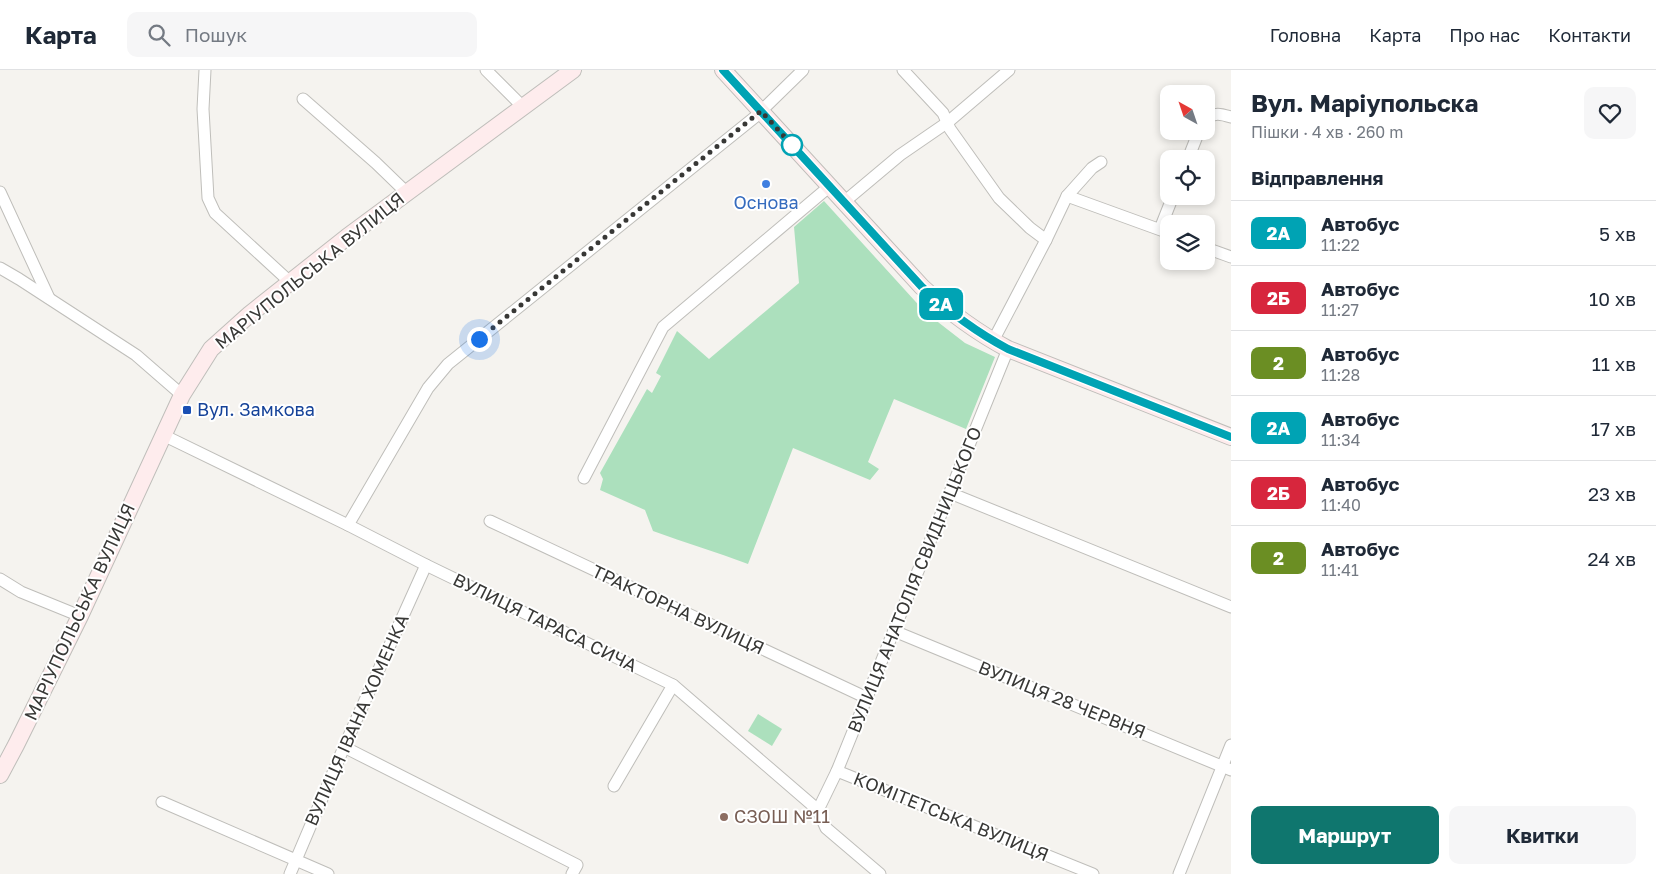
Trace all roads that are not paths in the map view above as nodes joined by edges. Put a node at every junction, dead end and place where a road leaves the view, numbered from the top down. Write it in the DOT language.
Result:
graph roads {
  1 [pos="205,70"];
  2 [pos="486,70"];
  3 [pos="573,70"];
  4 [pos="723,70"];
  5 [pos="803,70"];
  6 [pos="903,70"];
  7 [pos="1009,70"];
  8 [pos="303,100"];
  9 [pos="523,106"];
  10 [pos="761,111"];
  11 [pos="1215,114"];
  12 [pos="1231,116"];
  13 [pos="948,122"];
  14 [pos="1101,162"];
  15 [pos="830,186"];
  16 [pos="0,192"];
  17 [pos="407,193"];
  18 [pos="1067,196"];
  19 [pos="844,202"];
  20 [pos="1160,230"];
  21 [pos="1046,240"];
  22 [pos="1215,252"];
  23 [pos="1231,258"];
  24 [pos="0,268"];
  25 [pos="290,282"];
  26 [pos="50,299"];
  27 [pos="993,341"];
  28 [pos="1008,349"];
  29 [pos="182,395"];
  30 [pos="164,435"];
  31 [pos="1231,437"];
  32 [pos="584,478"];
  33 [pos="950,493"];
  34 [pos="490,521"];
  35 [pos="348,525"];
  36 [pos="426,565"];
  37 [pos="0,579"];
  38 [pos="1231,607"];
  39 [pos="80,616"];
  40 [pos="894,631"];
  41 [pos="673,685"];
  42 [pos="867,698"];
  43 [pos="1231,744"];
  44 [pos="344,747"];
  45 [pos="1227,768"];
  46 [pos="837,771"];
  47 [pos="0,775"];
  48 [pos="614,786"];
  49 [pos="162,802"];
  50 [pos="818,810"];
  51 [pos="296,860"];
  52 [pos="575,869"];
  53 [pos="290,874"];
  54 [pos="328,874"];
  55 [pos="880,874"];
  56 [pos="1093,874"];
  57 [pos="1179,874"];
  1 -- 25 [label="street"];
  2 -- 9 [label="street"];
  3 -- 9 [label="main road, МАРІУПОЛЬСЬКА ВУЛИЦЯ"];
  4 -- 10 [label="main road"];
  5 -- 10 [label="street"];
  6 -- 13 [label="street"];
  7 -- 13 [label="street"];
  8 -- 17 [label="street"];
  9 -- 17 [label="main road, МАРІУПОЛЬСЬКА ВУЛИЦЯ"];
  10 -- 15 [label="main road"];
  10 -- 35 [label="street"];
  11 -- 12 [label="street"];
  13 -- 19 [label="street"];
  13 -- 21 [label="street"];
  14 -- 18 [label="street"];
  15 -- 19 [label="main road"];
  15 -- 32 [label="street"];
  16 -- 26 [label="street"];
  17 -- 25 [label="main road, МАРІУПОЛЬСЬКА ВУЛИЦЯ"];
  18 -- 20 [label="street"];
  18 -- 21 [label="street"];
  19 -- 27 [label="main road"];
  21 -- 27 [label="street"];
  22 -- 23 [label="street"];
  24 -- 26 [label="street"];
  25 -- 29 [label="main road, МАРІУПОЛЬСЬКА ВУЛИЦЯ"];
  26 -- 29 [label="street"];
  27 -- 28 [label="main road"];
  28 -- 31 [label="main road"];
  28 -- 33 [label="street, ВУЛИЦЯ АНАТОЛІЯ СВИДНИЦЬКОГО"];
  29 -- 30 [label="main road, МАРІУПОЛЬСЬКА ВУЛИЦЯ"];
  30 -- 35 [label="street, ВУЛИЦЯ ТАРАСА СИЧА"];
  30 -- 39 [label="main road, МАРІУПОЛЬСЬКА ВУЛИЦЯ"];
  33 -- 38 [label="street"];
  33 -- 40 [label="street, ВУЛИЦЯ АНАТОЛІЯ СВИДНИЦЬКОГО"];
  34 -- 42 [label="street, ТРАКТОРНА ВУЛИЦЯ"];
  35 -- 36 [label="street, ВУЛИЦЯ ТАРАСА СИЧА"];
  36 -- 41 [label="street, ВУЛИЦЯ ТАРАСА СИЧА"];
  36 -- 44 [label="street, ВУЛИЦЯ ІВАНА ХОМЕНКА"];
  37 -- 39 [label="street"];
  39 -- 47 [label="main road, МАРІУПОЛЬСЬКА ВУЛИЦЯ"];
  40 -- 42 [label="street, ВУЛИЦЯ АНАТОЛІЯ СВИДНИЦЬКОГО"];
  40 -- 45 [label="street, ВУЛИЦЯ 28 ЧЕРВНЯ"];
  41 -- 48 [label="street"];
  41 -- 50 [label="street, ВУЛИЦЯ ТАРАСА СИЧА"];
  42 -- 46 [label="street, ВУЛИЦЯ АНАТОЛІЯ СВИДНИЦЬКОГО"];
  43 -- 45 [label="street"];
  44 -- 51 [label="street, ВУЛИЦЯ ІВАНА ХОМЕНКА"];
  44 -- 52 [label="street"];
  45 -- 57 [label="street"];
  46 -- 50 [label="street, ВУЛИЦЯ АНАТОЛІЯ СВИДНИЦЬКОГО"];
  46 -- 56 [label="street, КОМІТЕТСЬКА ВУЛИЦЯ"];
  49 -- 51 [label="street"];
  50 -- 55 [label="street, ВУЛИЦЯ ТАРАСА СИЧА"];
  51 -- 53 [label="street, ВУЛИЦЯ ІВАНА ХОМЕНКА"];
  51 -- 54 [label="street"];
}
